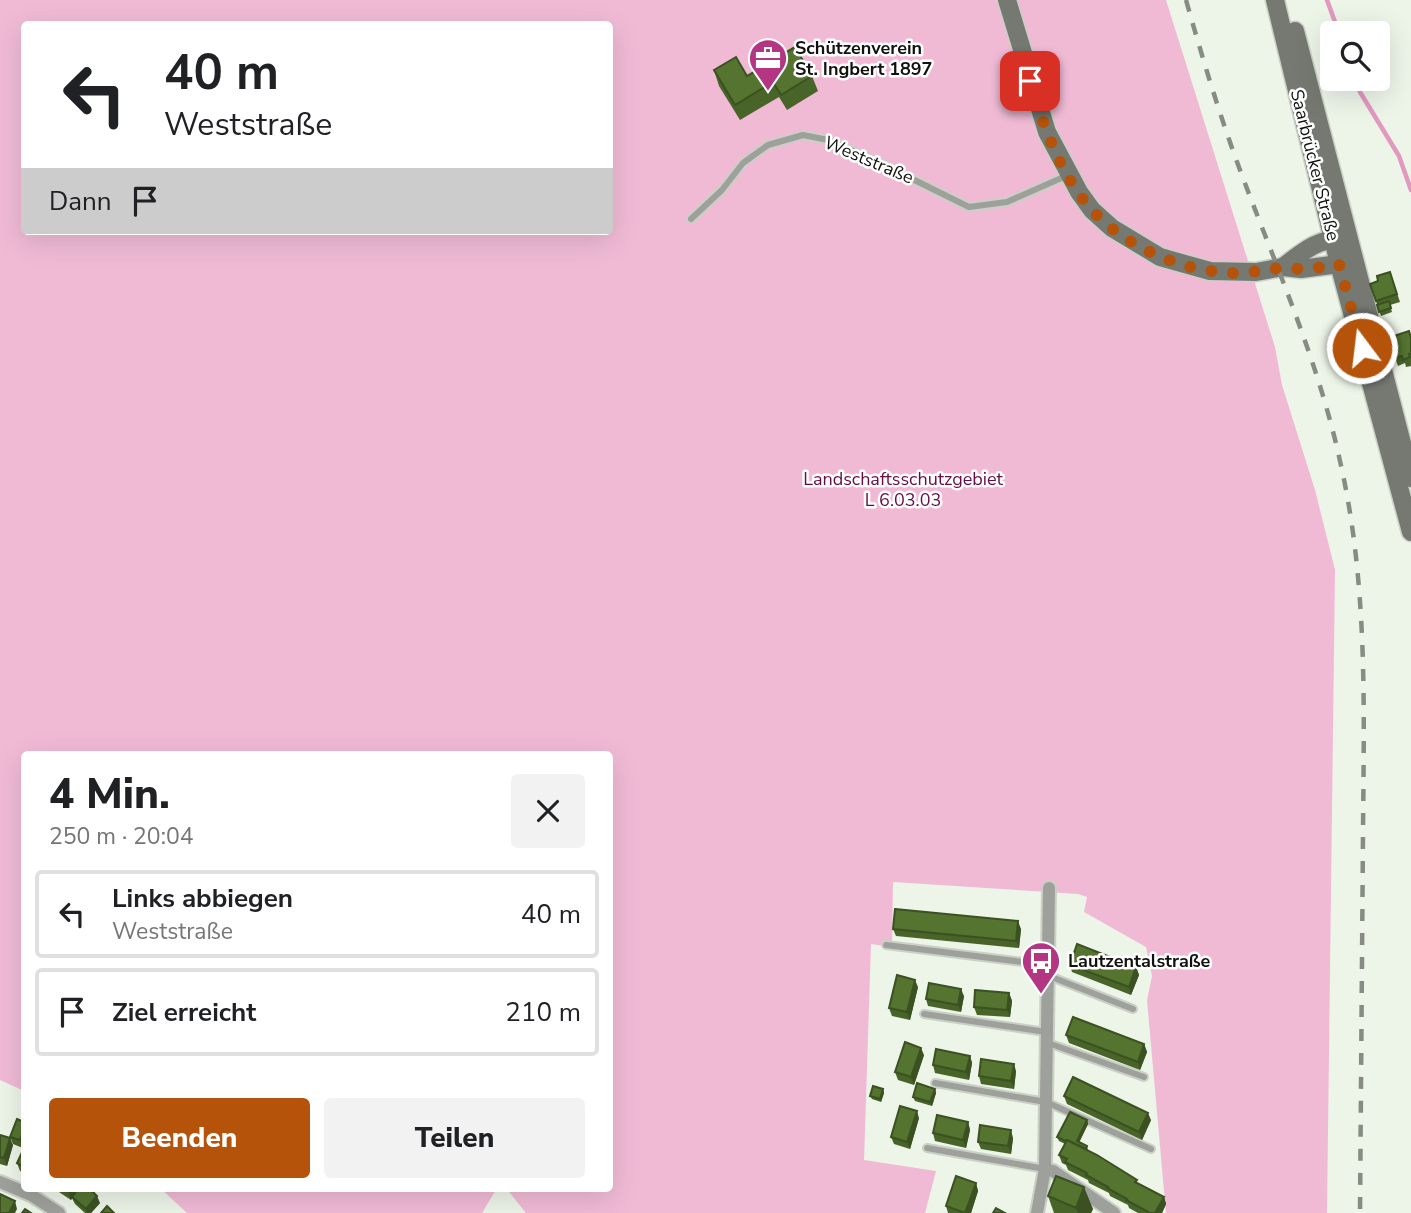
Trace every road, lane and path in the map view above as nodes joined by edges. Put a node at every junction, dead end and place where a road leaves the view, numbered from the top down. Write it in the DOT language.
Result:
graph roads {
  1 [pos="1007,0"];
  2 [pos="1275,0"];
  3 [pos="1287,0"];
  4 [pos="1068,175"];
  5 [pos="691,219"];
  6 [pos="1341,242"];
  7 [pos="1339,264"];
  8 [pos="1283,267"];
  9 [pos="1406,469"];
  10 [pos="1411,532"];
  11 [pos="1049,888"];
  12 [pos="886,945"];
  13 [pos="1049,971"];
  14 [pos="1133,1009"];
  15 [pos="925,1014"];
  16 [pos="1048,1038"];
  17 [pos="1144,1077"];
  18 [pos="935,1083"];
  19 [pos="1046,1102"];
  20 [pos="928,1148"];
  21 [pos="1151,1149"];
  22 [pos="1045,1169"];
  23 [pos="0,1182"];
  24 [pos="21,1191"];
  25 [pos="24,1192"];
  26 [pos="59,1213"];
  27 [pos="1037,1213"];
  28 [pos="1114,1213"];
  1 -- 4 [label="main road"];
  2 -- 6 [label="main road, Saarbrücker Straße"];
  3 -- 6 [label="main road, Saarbrücker Straße"];
  4 -- 5 [label="lane, Weststraße"];
  4 -- 8 [label="main road"];
  6 -- 7 [label="main road"];
  6 -- 8 [label="main road"];
  6 -- 9 [label="main road, Saarbrücker Straße"];
  7 -- 8 [label="main road"];
  7 -- 9 [label="main road, Saarbrücker Straße"];
  9 -- 10 [label="main road, Saarbrücker Straße"];
  11 -- 13 [label="street"];
  12 -- 13 [label="lane"];
  13 -- 14 [label="lane"];
  13 -- 16 [label="street"];
  15 -- 16 [label="lane"];
  16 -- 17 [label="lane"];
  16 -- 19 [label="street"];
  18 -- 19 [label="lane"];
  19 -- 21 [label="lane"];
  19 -- 22 [label="street"];
  20 -- 22 [label="lane"];
  22 -- 27 [label="street"];
  22 -- 28 [label="street"];
  23 -- 24 [label="street"];
  25 -- 26 [label="street"];
}
